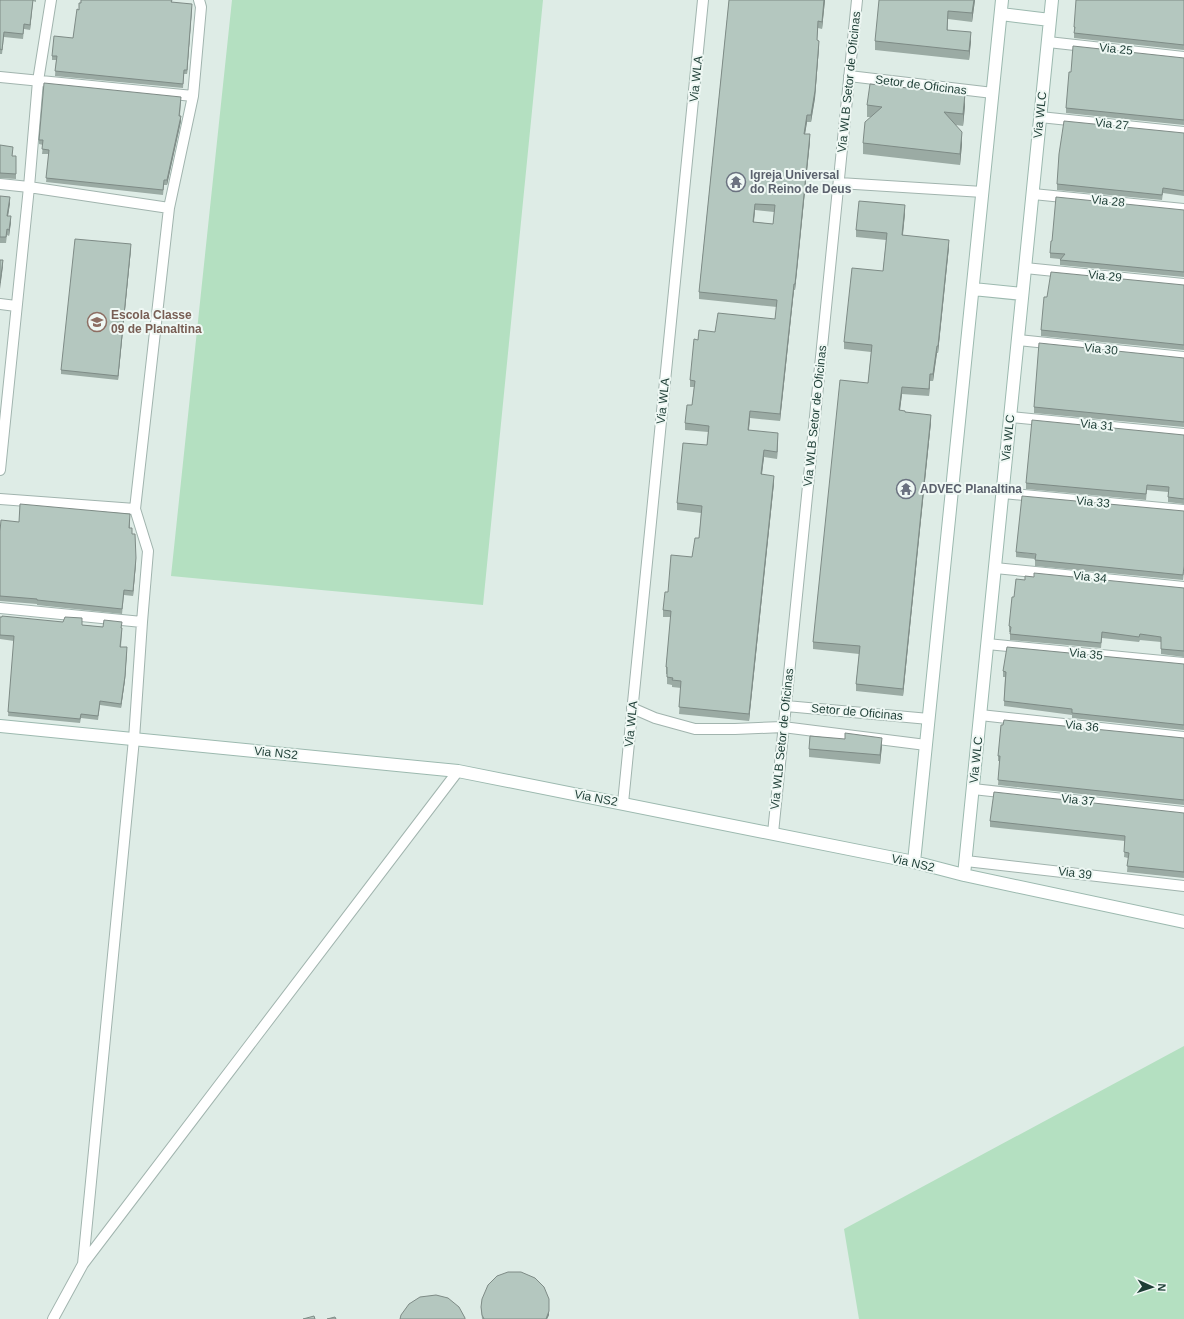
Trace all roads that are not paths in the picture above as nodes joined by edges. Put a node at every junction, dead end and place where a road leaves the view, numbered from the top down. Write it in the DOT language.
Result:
graph roads {
  1 [pos="51,0"];
  2 [pos="199,0"];
  3 [pos="704,0"];
  4 [pos="857,0"];
  5 [pos="1002,0"];
  6 [pos="1052,0"];
  7 [pos="1001,14"];
  8 [pos="1050,20"];
  9 [pos="1048,42"];
  10 [pos="1184,57"];
  11 [pos="850,76"];
  12 [pos="0,77"];
  13 [pos="38,81"];
  14 [pos="993,93"];
  15 [pos="192,96"];
  16 [pos="1040,117"];
  17 [pos="1184,132"];
  18 [pos="839,183"];
  19 [pos="0,184"];
  20 [pos="29,187"];
  21 [pos="983,192"];
  22 [pos="1032,194"];
  23 [pos="169,208"];
  24 [pos="1184,209"];
  25 [pos="1025,268"];
  26 [pos="1184,284"];
  27 [pos="973,289"];
  28 [pos="1022,294"];
  29 [pos="0,304"];
  30 [pos="16,306"];
  31 [pos="1018,340"];
  32 [pos="1184,357"];
  33 [pos="4,385"];
  34 [pos="1010,417"];
  35 [pos="1184,434"];
  36 [pos="0,470"];
  37 [pos="1003,493"];
  38 [pos="0,499"];
  39 [pos="135,509"];
  40 [pos="1184,510"];
  41 [pos="995,568"];
  42 [pos="1184,587"];
  43 [pos="0,608"];
  44 [pos="142,622"];
  45 [pos="987,644"];
  46 [pos="1184,663"];
  47 [pos="786,706"];
  48 [pos="632,708"];
  49 [pos="980,715"];
  50 [pos="929,719"];
  51 [pos="0,726"];
  52 [pos="783,727"];
  53 [pos="1184,737"];
  54 [pos="134,739"];
  55 [pos="926,745"];
  56 [pos="458,771"];
  57 [pos="973,789"];
  58 [pos="623,803"];
  59 [pos="1184,812"];
  60 [pos="773,833"];
  61 [pos="966,861"];
  62 [pos="914,862"];
  63 [pos="964,875"];
  64 [pos="1184,886"];
  65 [pos="1184,922"];
  66 [pos="83,1264"];
  67 [pos="53,1319"];
  1 -- 13 [label="street"];
  2 -- 15 [label="street"];
  3 -- 48 [label="street, Via WLA"];
  4 -- 11 [label="street, Via WLB Setor de Oficinas"];
  5 -- 7 [label="street"];
  6 -- 8 [label="street, Via WLC"];
  7 -- 8 [label="street"];
  7 -- 14 [label="street"];
  8 -- 9 [label="street, Via WLC"];
  9 -- 10 [label="street, Via 25"];
  9 -- 16 [label="street, Via WLC"];
  11 -- 14 [label="street, Setor de Oficinas"];
  11 -- 18 [label="street, Via WLB Setor de Oficinas"];
  12 -- 13 [label="street"];
  13 -- 15 [label="street"];
  13 -- 20 [label="street"];
  14 -- 21 [label="street"];
  15 -- 23 [label="street"];
  16 -- 17 [label="street, Via 27"];
  16 -- 22 [label="street, Via WLC"];
  18 -- 21 [label="street"];
  18 -- 47 [label="street, Via WLB Setor de Oficinas"];
  19 -- 20 [label="street"];
  20 -- 23 [label="street"];
  20 -- 30 [label="street"];
  21 -- 27 [label="street"];
  22 -- 24 [label="street, Via 28"];
  22 -- 25 [label="street, Via WLC"];
  23 -- 39 [label="street"];
  25 -- 26 [label="street, Via 29"];
  25 -- 28 [label="street, Via WLC"];
  27 -- 28 [label="street"];
  27 -- 50 [label="street"];
  28 -- 31 [label="street, Via WLC"];
  29 -- 30 [label="street"];
  30 -- 33 [label="street"];
  31 -- 32 [label="street, Via 30"];
  31 -- 34 [label="street, Via WLC"];
  33 -- 36 [label="street"];
  34 -- 35 [label="street, Via 31"];
  34 -- 37 [label="street, Via WLC"];
  37 -- 40 [label="street, Via 33"];
  37 -- 41 [label="street, Via WLC"];
  38 -- 39 [label="street"];
  39 -- 44 [label="street"];
  41 -- 42 [label="street, Via 34"];
  41 -- 45 [label="street, Via WLC"];
  43 -- 44 [label="street"];
  44 -- 54 [label="street"];
  45 -- 46 [label="street, Via 35"];
  45 -- 49 [label="street, Via WLC"];
  47 -- 50 [label="street, Setor de Oficinas"];
  47 -- 52 [label="street, Via WLB Setor de Oficinas"];
  48 -- 52 [label="street"];
  48 -- 58 [label="street, Via WLA"];
  49 -- 53 [label="street, Via 36"];
  49 -- 57 [label="street, Via WLC"];
  50 -- 55 [label="street"];
  51 -- 54 [label="street, Via NS2"];
  52 -- 55 [label="street"];
  52 -- 60 [label="street, Via WLB Setor de Oficinas"];
  54 -- 56 [label="street, Via NS2"];
  54 -- 66 [label="street"];
  55 -- 62 [label="street"];
  56 -- 58 [label="street, Via NS2"];
  56 -- 66 [label="street"];
  57 -- 59 [label="street, Via 37"];
  57 -- 61 [label="street, Via WLC"];
  58 -- 60 [label="street, Via NS2"];
  60 -- 62 [label="street, Via NS2"];
  61 -- 63 [label="street, Via WLC"];
  61 -- 64 [label="street, Via 39"];
  62 -- 63 [label="street, Via NS2"];
  63 -- 65 [label="street, Via NS2"];
  66 -- 67 [label="street"];
}
